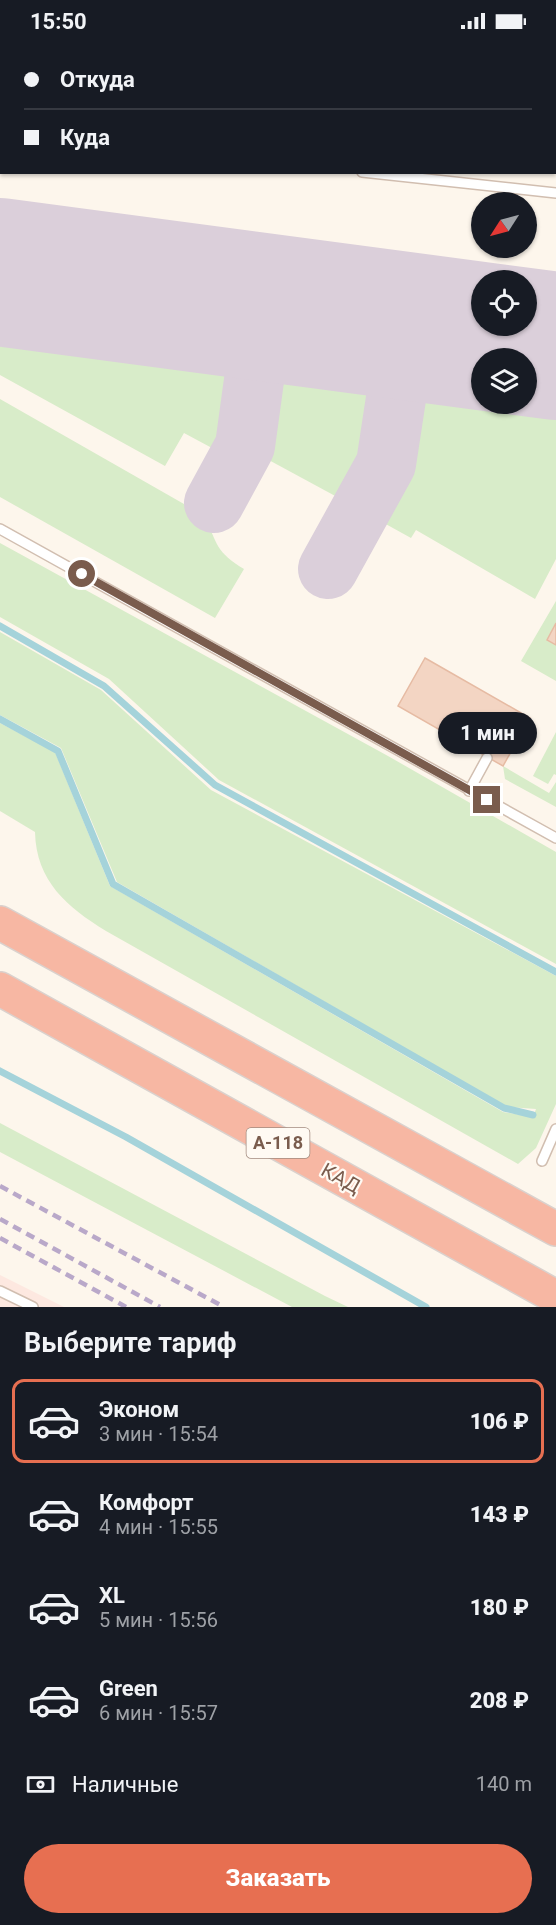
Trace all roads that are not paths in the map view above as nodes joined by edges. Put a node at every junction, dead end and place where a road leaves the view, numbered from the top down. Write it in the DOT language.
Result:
graph roads {
  1 [pos="380,174"];
  2 [pos="556,193"];
  3 [pos="0,529"];
  4 [pos="487,758"];
  5 [pos="470,790"];
  6 [pos="556,838"];
  7 [pos="0,923"];
  8 [pos="0,989"];
  9 [pos="556,1129"];
  10 [pos="542,1161"];
  11 [pos="556,1229"];
  12 [pos="0,1291"];
  13 [pos="556,1297"];
  14 [pos="33,1307"];
  1 -- 2 [label="lane"];
  3 -- 5 [label="lane"];
  4 -- 5 [label="lane"];
  5 -- 6 [label="lane"];
  7 -- 11 [label="highway"];
  8 -- 13 [label="highway, КАД / А-118"];
  9 -- 10 [label="lane"];
  12 -- 14 [label="lane"];
}
